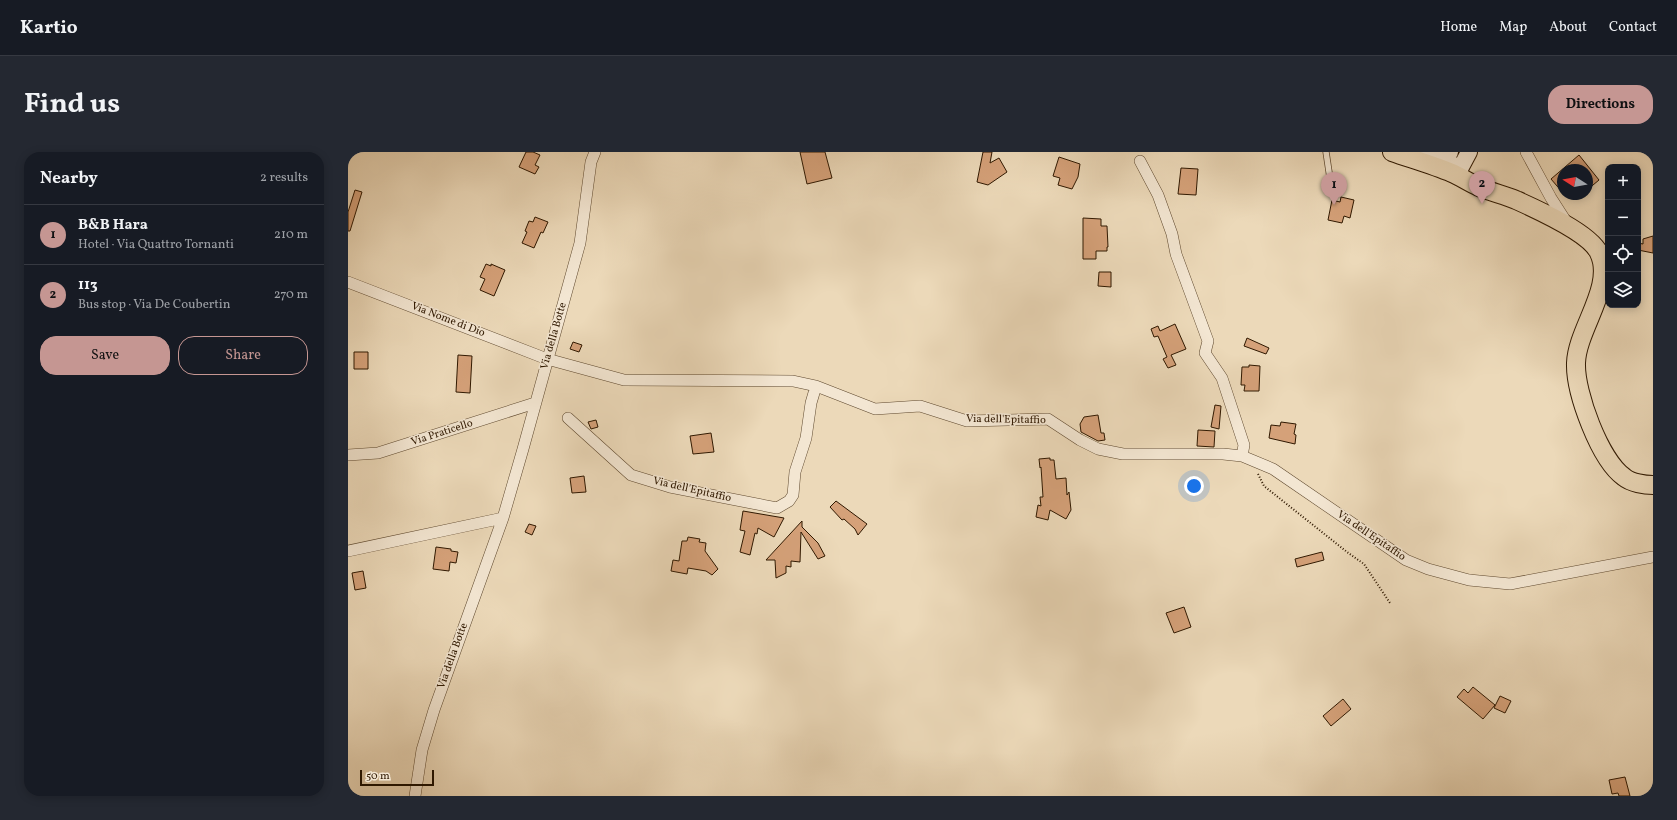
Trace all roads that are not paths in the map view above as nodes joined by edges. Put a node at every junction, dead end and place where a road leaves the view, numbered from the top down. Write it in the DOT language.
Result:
graph roads {
  1 [pos="595,152"];
  2 [pos="1326,152"];
  3 [pos="1450,152"];
  4 [pos="1455,152"];
  5 [pos="1469,152"];
  6 [pos="1526,152"];
  7 [pos="1397,154"];
  8 [pos="1140,161"];
  9 [pos="1451,173"];
  10 [pos="1331,186"];
  11 [pos="1479,187"];
  12 [pos="1570,227"];
  13 [pos="348,282"];
  14 [pos="547,359"];
  15 [pos="816,386"];
  16 [pos="535,403"];
  17 [pos="568,418"];
  18 [pos="348,455"];
  19 [pos="1242,456"];
  20 [pos="1653,485"];
  21 [pos="503,518"];
  22 [pos="348,551"];
  23 [pos="1653,557"];
  24 [pos="415,796"];
  1 -- 14 [label="street, Via della Botte"];
  2 -- 10 [label="lane"];
  3 -- 7 [label="main road"];
  4 -- 9 [label="main road"];
  5 -- 9 [label="main road"];
  5 -- 11 [label="main road"];
  6 -- 12 [label="street"];
  7 -- 9 [label="main road"];
  8 -- 19 [label="street"];
  9 -- 11 [label="main road"];
  11 -- 12 [label="main road"];
  12 -- 20 [label="main road"];
  13 -- 14 [label="street, Via Nome di Dio"];
  14 -- 15 [label="street, Via dell'Epitaffio"];
  14 -- 16 [label="street, Via della Botte"];
  15 -- 17 [label="street, Via dell'Epitaffio"];
  15 -- 19 [label="street, Via dell'Epitaffio"];
  16 -- 18 [label="street, Via Praticello"];
  16 -- 21 [label="street, Via della Botte"];
  19 -- 23 [label="street, Via dell'Epitaffio"];
  21 -- 22 [label="street"];
  21 -- 24 [label="street, Via della Botte"];
}
